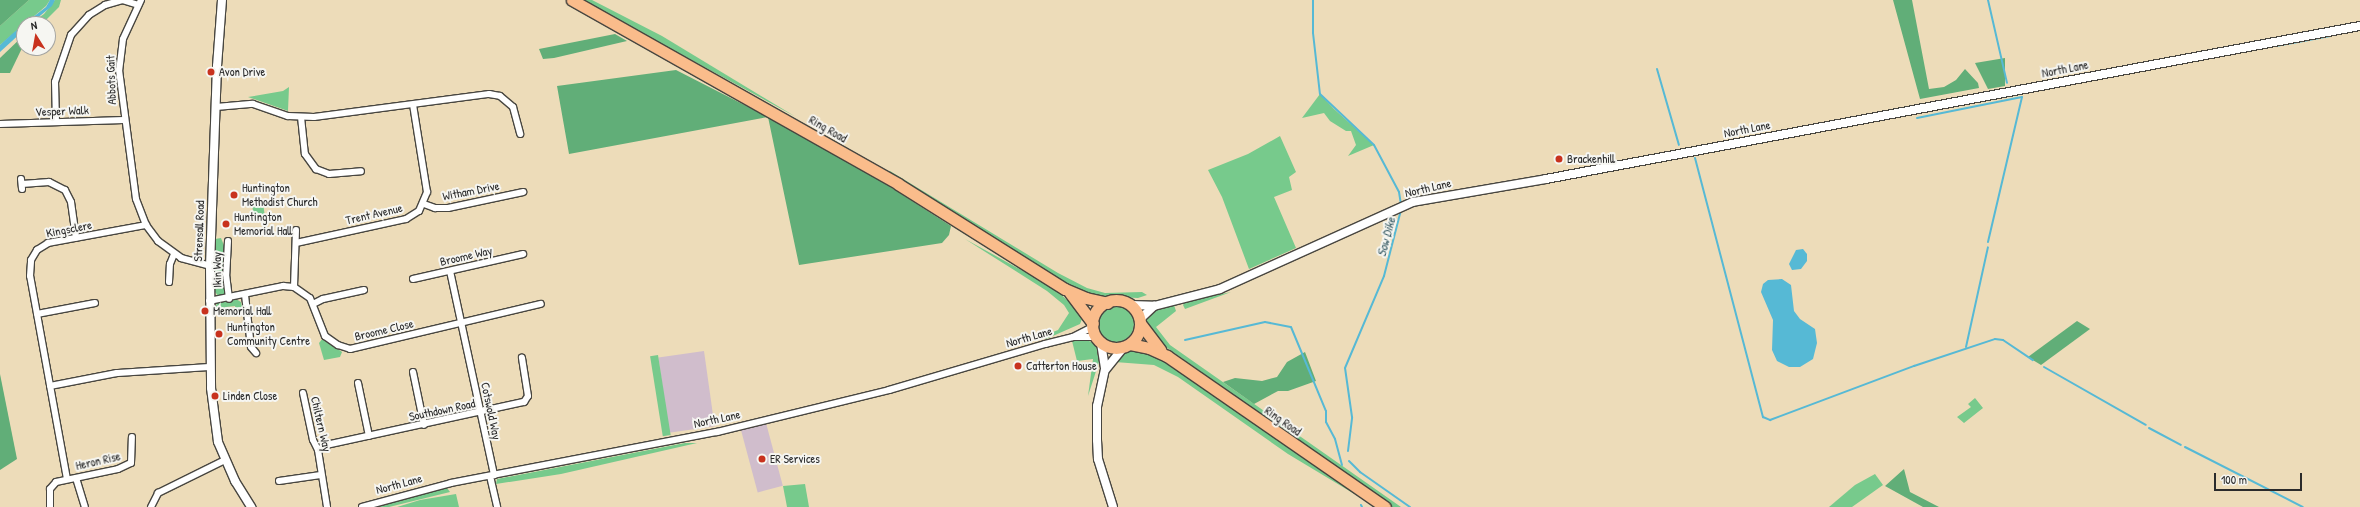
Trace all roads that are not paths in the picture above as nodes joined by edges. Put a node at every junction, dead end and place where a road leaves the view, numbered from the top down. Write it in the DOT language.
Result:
graph roads {
  1 [pos="222,0"];
  2 [pos="572,0"];
  3 [pos="139,3"];
  4 [pos="2360,26"];
  5 [pos="413,106"];
  6 [pos="216,107"];
  7 [pos="301,117"];
  8 [pos="124,120"];
  9 [pos="56,122"];
  10 [pos="0,124"];
  11 [pos="517,130"];
  12 [pos="361,171"];
  13 [pos="22,184"];
  14 [pos="523,192"];
  15 [pos="424,204"];
  16 [pos="146,225"];
  17 [pos="296,230"];
  18 [pos="76,238"];
  19 [pos="228,241"];
  20 [pos="296,243"];
  21 [pos="174,254"];
  22 [pos="523,254"];
  23 [pos="210,266"];
  24 [pos="450,271"];
  25 [pos="413,278"];
  26 [pos="169,283"];
  27 [pos="294,287"];
  28 [pos="1065,289"];
  29 [pos="364,290"];
  30 [pos="245,295"];
  31 [pos="230,299"];
  32 [pos="209,301"];
  33 [pos="96,303"];
  34 [pos="1107,303"];
  35 [pos="313,304"];
  36 [pos="541,304"];
  37 [pos="1131,305"];
  38 [pos="1154,306"];
  39 [pos="37,314"];
  40 [pos="1140,321"];
  41 [pos="461,324"];
  42 [pos="1096,332"];
  43 [pos="1073,337"];
  44 [pos="1127,345"];
  45 [pos="256,353"];
  46 [pos="1167,356"];
  47 [pos="522,357"];
  48 [pos="210,367"];
  49 [pos="1105,370"];
  50 [pos="413,372"];
  51 [pos="358,383"];
  52 [pos="50,386"];
  53 [pos="303,393"];
  54 [pos="480,412"];
  55 [pos="424,425"];
  56 [pos="369,436"];
  57 [pos="132,437"];
  58 [pos="318,450"];
  59 [pos="225,460"];
  60 [pos="321,475"];
  61 [pos="492,475"];
  62 [pos="76,478"];
  63 [pos="67,479"];
  64 [pos="279,481"];
  65 [pos="50,507"];
  66 [pos="85,507"];
  67 [pos="151,507"];
  68 [pos="251,507"];
  69 [pos="327,507"];
  70 [pos="362,507"];
  71 [pos="496,507"];
  72 [pos="1113,507"];
  73 [pos="1385,507"];
  1 -- 6 [label="street, Strensall Road"];
  2 -- 28 [label="highway, Ring Road"];
  3 -- 8 [label="street, Abbots Gait"];
  3 -- 9 [label="street"];
  4 -- 38 [label="street, North Lane"];
  5 -- 7 [label="street"];
  5 -- 11 [label="street"];
  5 -- 15 [label="street"];
  6 -- 7 [label="street"];
  6 -- 23 [label="street, Strensall Road"];
  7 -- 12 [label="street"];
  8 -- 9 [label="street, Vesper Walk"];
  8 -- 16 [label="street, Abbots Gait"];
  9 -- 10 [label="street, Vesper Walk"];
  13 -- 18 [label="street"];
  14 -- 15 [label="street, Witham Drive"];
  15 -- 20 [label="street, Trent Avenue"];
  16 -- 18 [label="street, Kingsclere"];
  16 -- 21 [label="street, Abbots Gait"];
  17 -- 20 [label="street"];
  18 -- 39 [label="street, Kingsclere"];
  19 -- 31 [label="street, Ikin Way"];
  20 -- 27 [label="street"];
  21 -- 23 [label="street, Abbots Gait"];
  21 -- 26 [label="street"];
  22 -- 24 [label="street, Broome Way"];
  23 -- 32 [label="street, Strensall Road"];
  24 -- 25 [label="street, Broome Way"];
  24 -- 41 [label="street"];
  27 -- 30 [label="street"];
  27 -- 35 [label="street, Broome Close"];
  28 -- 34 [label="highway, Ring Road"];
  28 -- 42 [label="highway, Ring Road"];
  29 -- 35 [label="street"];
  30 -- 31 [label="street"];
  30 -- 45 [label="street"];
  31 -- 32 [label="street"];
  32 -- 48 [label="street, Strensall Road"];
  33 -- 39 [label="street"];
  34 -- 37 [label="highway"];
  34 -- 42 [label="highway"];
  35 -- 41 [label="street, Broome Close"];
  36 -- 41 [label="street, Broome Close"];
  37 -- 38 [label="street, North Lane"];
  37 -- 40 [label="highway"];
  38 -- 40 [label="street, North Lane"];
  39 -- 52 [label="street, Kingsclere"];
  40 -- 44 [label="highway"];
  40 -- 46 [label="highway, Ring Road"];
  41 -- 54 [label="street, Cotswold Way"];
  42 -- 43 [label="street, North Lane"];
  42 -- 43 [label="street, North Lane"];
  42 -- 44 [label="highway"];
  42 -- 49 [label="street"];
  43 -- 61 [label="street, North Lane"];
  44 -- 46 [label="highway, Ring Road"];
  44 -- 49 [label="street"];
  46 -- 73 [label="highway, Ring Road"];
  47 -- 54 [label="street, Southdown Road"];
  48 -- 52 [label="street"];
  48 -- 59 [label="street, Strensall Road"];
  49 -- 72 [label="street"];
  50 -- 55 [label="street"];
  51 -- 56 [label="street"];
  52 -- 63 [label="street"];
  53 -- 58 [label="street, Chiltern Way"];
  54 -- 55 [label="street, Southdown Road"];
  54 -- 61 [label="street, Cotswold Way"];
  55 -- 56 [label="street, Southdown Road"];
  56 -- 58 [label="street, Southdown Road"];
  57 -- 62 [label="street, Heron Rise"];
  58 -- 60 [label="street, Chiltern Way"];
  59 -- 67 [label="street"];
  59 -- 68 [label="street, Strensall Road"];
  60 -- 64 [label="street"];
  60 -- 69 [label="street, Chiltern Way"];
  61 -- 70 [label="street, North Lane"];
  61 -- 71 [label="street, Cotswold Way"];
  62 -- 63 [label="street, Heron Rise"];
  62 -- 66 [label="street"];
  63 -- 65 [label="street"];
}
